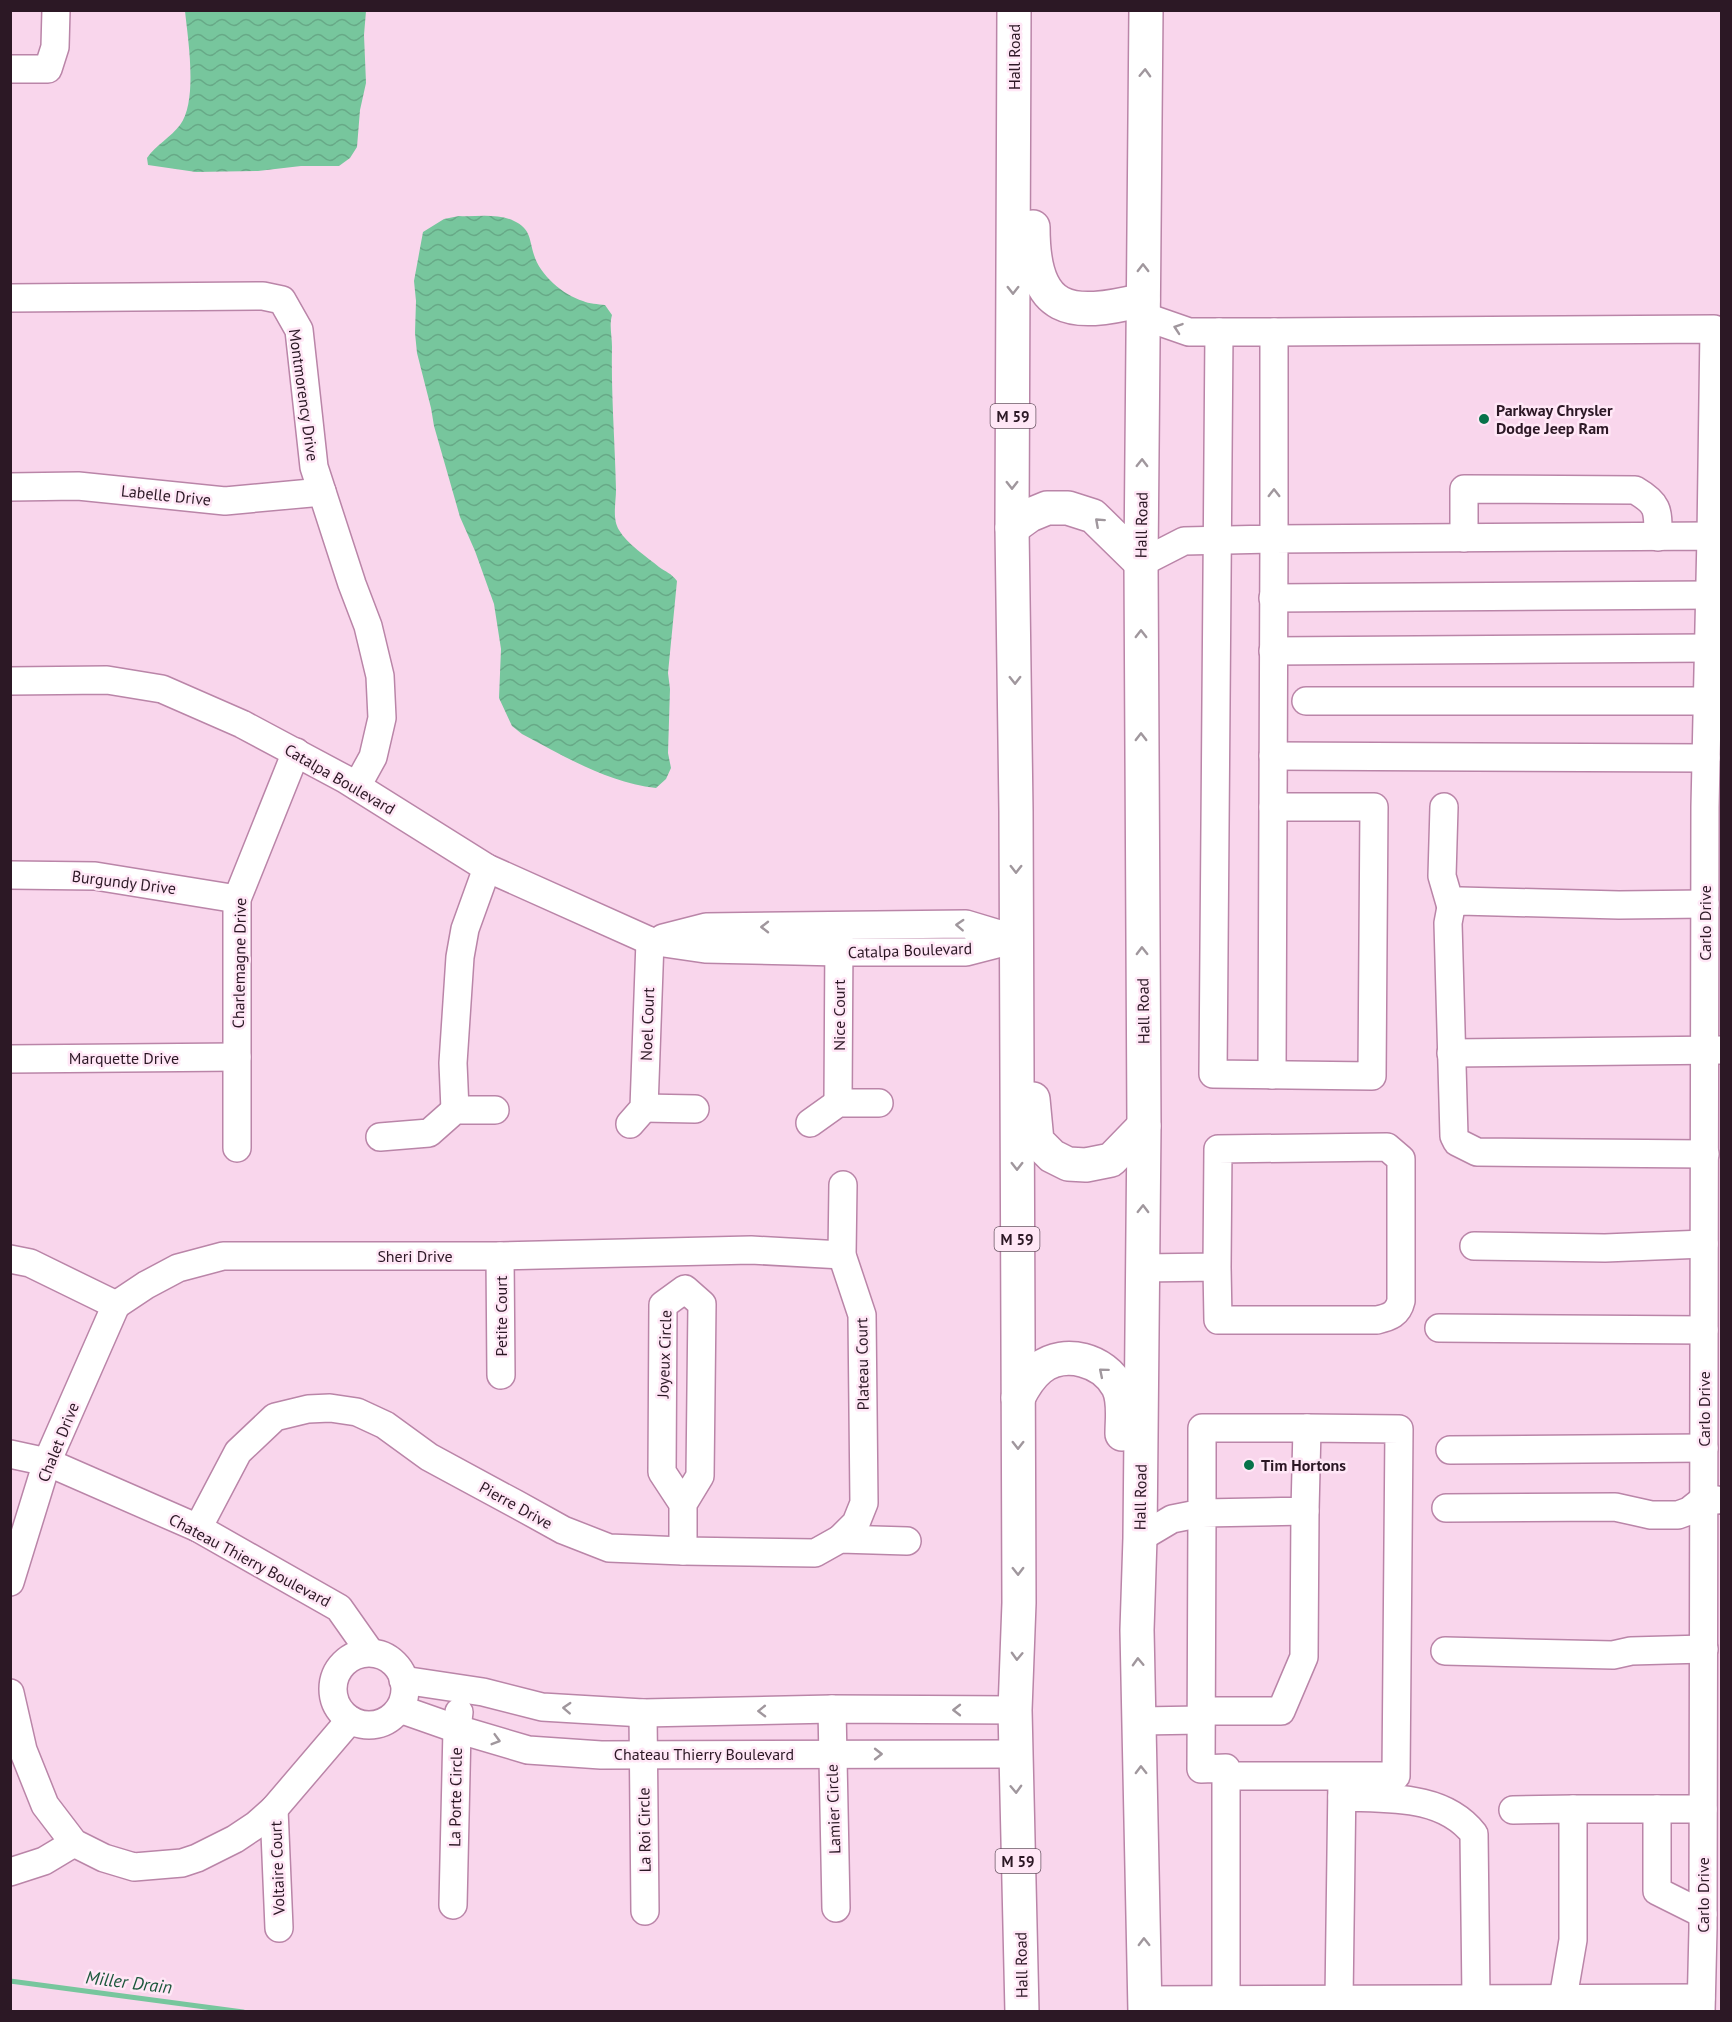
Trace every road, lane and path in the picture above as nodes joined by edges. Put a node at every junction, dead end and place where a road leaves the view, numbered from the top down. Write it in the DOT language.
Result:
graph roads {
  1 [pos="56,10"];
  2 [pos="1146,10"];
  3 [pos="1014,16"];
  4 [pos="10,69"];
  5 [pos="10,298"];
  6 [pos="1143,308"];
  7 [pos="1718,329"];
  8 [pos="1219,332"];
  9 [pos="1274,332"];
  10 [pos="10,487"];
  11 [pos="322,492"];
  12 [pos="1012,528"];
  13 [pos="1716,536"];
  14 [pos="1658,537"];
  15 [pos="1464,538"];
  16 [pos="1218,539"];
  17 [pos="1274,539"];
  18 [pos="1141,563"];
  19 [pos="1710,595"];
  20 [pos="1274,598"];
  21 [pos="1709,648"];
  22 [pos="1273,651"];
  23 [pos="10,681"];
  24 [pos="1306,701"];
  25 [pos="1707,701"];
  26 [pos="296,752"];
  27 [pos="1273,756"];
  28 [pos="1706,758"];
  29 [pos="357,786"];
  30 [pos="1273,807"];
  31 [pos="1444,807"];
  32 [pos="487,868"];
  33 [pos="10,875"];
  34 [pos="237,899"];
  35 [pos="1705,904"];
  36 [pos="1452,907"];
  37 [pos="839,939"];
  38 [pos="1016,939"];
  39 [pos="650,941"];
  40 [pos="1713,965"];
  41 [pos="1713,1050"];
  42 [pos="1451,1053"];
  43 [pos="237,1057"];
  44 [pos="10,1059"];
  45 [pos="1272,1075"];
  46 [pos="838,1103"];
  47 [pos="879,1103"];
  48 [pos="695,1108"];
  49 [pos="455,1110"];
  50 [pos="495,1110"];
  51 [pos="810,1123"];
  52 [pos="1144,1126"];
  53 [pos="380,1137"];
  54 [pos="237,1148"];
  55 [pos="1710,1163"];
  56 [pos="843,1185"];
  57 [pos="1704,1244"];
  58 [pos="1474,1246"];
  59 [pos="842,1255"];
  60 [pos="500,1256"];
  61 [pos="10,1259"];
  62 [pos="1217,1267"];
  63 [pos="1142,1268"];
  64 [pos="1713,1286"];
  65 [pos="116,1305"];
  66 [pos="1439,1328"];
  67 [pos="1704,1330"];
  68 [pos="1713,1367"];
  69 [pos="501,1375"];
  70 [pos="1018,1398"];
  71 [pos="1298,1428"];
  72 [pos="1704,1448"];
  73 [pos="1450,1450"];
  74 [pos="10,1454"];
  75 [pos="47,1461"];
  76 [pos="1713,1500"];
  77 [pos="683,1504"];
  78 [pos="1446,1508"];
  79 [pos="1297,1511"];
  80 [pos="1202,1513"];
  81 [pos="198,1528"];
  82 [pos="1140,1538"];
  83 [pos="840,1539"];
  84 [pos="907,1541"];
  85 [pos="683,1551"];
  86 [pos="10,1582"];
  87 [pos="1137,1630"];
  88 [pos="1445,1651"];
  89 [pos="370,1652"];
  90 [pos="1710,1658"];
  91 [pos="403,1680"];
  92 [pos="463,1689"];
  93 [pos="10,1693"];
  94 [pos="400,1709"];
  95 [pos="832,1709"];
  96 [pos="1015,1710"];
  97 [pos="643,1713"];
  98 [pos="1201,1716"];
  99 [pos="350,1720"];
  100 [pos="1140,1721"];
  101 [pos="457,1729"];
  102 [pos="643,1754"];
  103 [pos="832,1754"];
  104 [pos="1015,1754"];
  105 [pos="1227,1776"];
  106 [pos="1342,1786"];
  107 [pos="274,1809"];
  108 [pos="1573,1809"];
  109 [pos="1657,1809"];
  110 [pos="1513,1810"];
  111 [pos="1709,1827"];
  112 [pos="74,1843"];
  113 [pos="10,1872"];
  114 [pos="453,1905"];
  115 [pos="836,1908"];
  116 [pos="645,1911"];
  117 [pos="1703,1914"];
  118 [pos="279,1928"];
  119 [pos="1712,1944"];
  120 [pos="1476,1998"];
  121 [pos="1563,1998"];
  122 [pos="1214,2003"];
  123 [pos="1352,2003"];
  124 [pos="1306,2005"];
  125 [pos="1520,2005"];
  126 [pos="1701,2005"];
  127 [pos="1145,2006"];
  128 [pos="1022,2012"];
  1 -- 4 [label="street"];
  6 -- 2 [label="highway, Hall Road, one-way"];
  3 -- 6 [label="highway"];
  3 -- 12 [label="highway, Hall Road / M 59, one-way"];
  5 -- 11 [label="street, Montmorency Drive"];
  8 -- 6 [label="street, one-way"];
  18 -- 6 [label="highway, Hall Road, one-way"];
  7 -- 9 [label="street"];
  7 -- 13 [label="street, Carlo Drive"];
  8 -- 9 [label="street"];
  8 -- 16 [label="street"];
  17 -- 9 [label="street, one-way"];
  10 -- 11 [label="street, Labelle Drive"];
  11 -- 29 [label="street, Montmorency Drive"];
  18 -- 12 [label="highway, one-way"];
  12 -- 38 [label="highway, Hall Road / M 59, one-way"];
  13 -- 14 [label="street"];
  13 -- 19 [label="street, Carlo Drive"];
  14 -- 15 [label="street"];
  14 -- 15 [label="street"];
  15 -- 17 [label="street"];
  16 -- 17 [label="street"];
  16 -- 18 [label="street"];
  16 -- 45 [label="street"];
  17 -- 20 [label="street"];
  52 -- 18 [label="highway, Hall Road, one-way"];
  19 -- 20 [label="street"];
  19 -- 21 [label="street, Carlo Drive"];
  20 -- 22 [label="street"];
  21 -- 22 [label="street"];
  21 -- 25 [label="street, Carlo Drive"];
  22 -- 27 [label="street"];
  23 -- 26 [label="street, Catalpa Boulevard"];
  24 -- 25 [label="street"];
  25 -- 28 [label="street, Carlo Drive"];
  26 -- 29 [label="street, Catalpa Boulevard"];
  26 -- 34 [label="street, Charlemagne Drive"];
  27 -- 28 [label="street"];
  27 -- 30 [label="street"];
  28 -- 35 [label="street, Carlo Drive"];
  29 -- 32 [label="street, Catalpa Boulevard"];
  30 -- 45 [label="street"];
  30 -- 45 [label="street"];
  31 -- 36 [label="street"];
  32 -- 39 [label="street, Catalpa Boulevard"];
  32 -- 49 [label="street"];
  33 -- 34 [label="street, Burgundy Drive"];
  34 -- 43 [label="street, Charlemagne Drive"];
  35 -- 36 [label="street"];
  35 -- 40 [label="street, Carlo Drive"];
  36 -- 42 [label="street"];
  37 -- 38 [label="street, Catalpa Boulevard"];
  37 -- 39 [label="street, Catalpa Boulevard"];
  37 -- 46 [label="street, Nice Court"];
  38 -- 52 [label="highway"];
  38 -- 70 [label="highway, Hall Road / M 59, one-way"];
  39 -- 48 [label="street, Noel Court"];
  40 -- 41 [label="street, Carlo Drive"];
  41 -- 42 [label="street"];
  41 -- 55 [label="street, Carlo Drive"];
  42 -- 55 [label="street"];
  43 -- 44 [label="street, Marquette Drive"];
  43 -- 54 [label="street, Charlemagne Drive"];
  46 -- 47 [label="street"];
  46 -- 51 [label="street"];
  49 -- 50 [label="street"];
  49 -- 53 [label="street"];
  63 -- 52 [label="highway, Hall Road, one-way"];
  55 -- 57 [label="street, Carlo Drive"];
  56 -- 59 [label="street, Plateau Court"];
  57 -- 58 [label="street"];
  57 -- 64 [label="street, Carlo Drive"];
  59 -- 60 [label="street, Sheri Drive"];
  59 -- 83 [label="street, Plateau Court"];
  60 -- 65 [label="street, Sheri Drive"];
  60 -- 69 [label="street, Petite Court"];
  61 -- 65 [label="street"];
  62 -- 62 [label="street"];
  62 -- 63 [label="street"];
  63 -- 82 [label="highway, Hall Road"];
  64 -- 67 [label="street, Carlo Drive"];
  65 -- 75 [label="street, Chalet Drive"];
  66 -- 67 [label="street"];
  67 -- 68 [label="street, Carlo Drive"];
  68 -- 72 [label="street, Carlo Drive"];
  87 -- 70 [label="highway, one-way"];
  70 -- 96 [label="highway, Hall Road / M 59, one-way"];
  71 -- 79 [label="street"];
  71 -- 80 [label="street"];
  71 -- 106 [label="street"];
  72 -- 73 [label="street"];
  72 -- 76 [label="street, Carlo Drive"];
  74 -- 75 [label="street, Chateau Thierry Boulevard"];
  75 -- 81 [label="street, Chateau Thierry Boulevard"];
  75 -- 86 [label="street, Chalet Drive"];
  76 -- 78 [label="street"];
  76 -- 90 [label="street, Carlo Drive"];
  77 -- 77 [label="street, Joyeux Circle"];
  77 -- 85 [label="street"];
  79 -- 80 [label="street"];
  79 -- 98 [label="street"];
  80 -- 82 [label="street"];
  80 -- 98 [label="street"];
  81 -- 85 [label="street, Pierre Drive"];
  81 -- 89 [label="street, Chateau Thierry Boulevard"];
  82 -- 87 [label="highway, Hall Road"];
  83 -- 84 [label="street, Pierre Drive"];
  83 -- 85 [label="street, Pierre Drive"];
  100 -- 87 [label="highway, Hall Road, one-way"];
  88 -- 90 [label="street"];
  89 -- 91 [label="street"];
  89 -- 99 [label="street"];
  90 -- 111 [label="street, Carlo Drive"];
  91 -- 92 [label="street"];
  91 -- 94 [label="street"];
  97 -- 92 [label="street, one-way"];
  92 -- 101 [label="street, La Porte Circle"];
  93 -- 112 [label="street"];
  94 -- 99 [label="street"];
  94 -- 101 [label="street, Chateau Thierry Boulevard"];
  96 -- 95 [label="street, one-way"];
  95 -- 97 [label="street, one-way"];
  95 -- 103 [label="street, Lamier Circle"];
  96 -- 104 [label="highway, Hall Road / M 59"];
  97 -- 102 [label="street, La Roi Circle"];
  98 -- 100 [label="street"];
  98 -- 105 [label="street"];
  99 -- 107 [label="street"];
  127 -- 100 [label="highway, Hall Road, one-way"];
  101 -- 102 [label="street, Chateau Thierry Boulevard, one-way"];
  101 -- 114 [label="street, La Porte Circle"];
  102 -- 103 [label="street, Chateau Thierry Boulevard"];
  102 -- 116 [label="street, La Roi Circle"];
  103 -- 104 [label="street, Chateau Thierry Boulevard, one-way"];
  103 -- 115 [label="street, Lamier Circle"];
  104 -- 128 [label="highway, Hall Road / M 59, one-way"];
  105 -- 106 [label="street"];
  105 -- 122 [label="street"];
  106 -- 120 [label="street"];
  106 -- 123 [label="street"];
  107 -- 112 [label="street"];
  107 -- 118 [label="street, Voltaire Court"];
  108 -- 109 [label="street"];
  108 -- 110 [label="street"];
  108 -- 121 [label="street"];
  109 -- 111 [label="street"];
  109 -- 117 [label="street"];
  111 -- 117 [label="street, Carlo Drive"];
  112 -- 113 [label="street"];
  117 -- 119 [label="street, Carlo Drive"];
  119 -- 126 [label="street, Carlo Drive"];
  120 -- 123 [label="street"];
  120 -- 125 [label="street"];
  121 -- 125 [label="street"];
  121 -- 126 [label="street"];
  122 -- 124 [label="street"];
  122 -- 127 [label="street"];
  123 -- 124 [label="street"];
}
